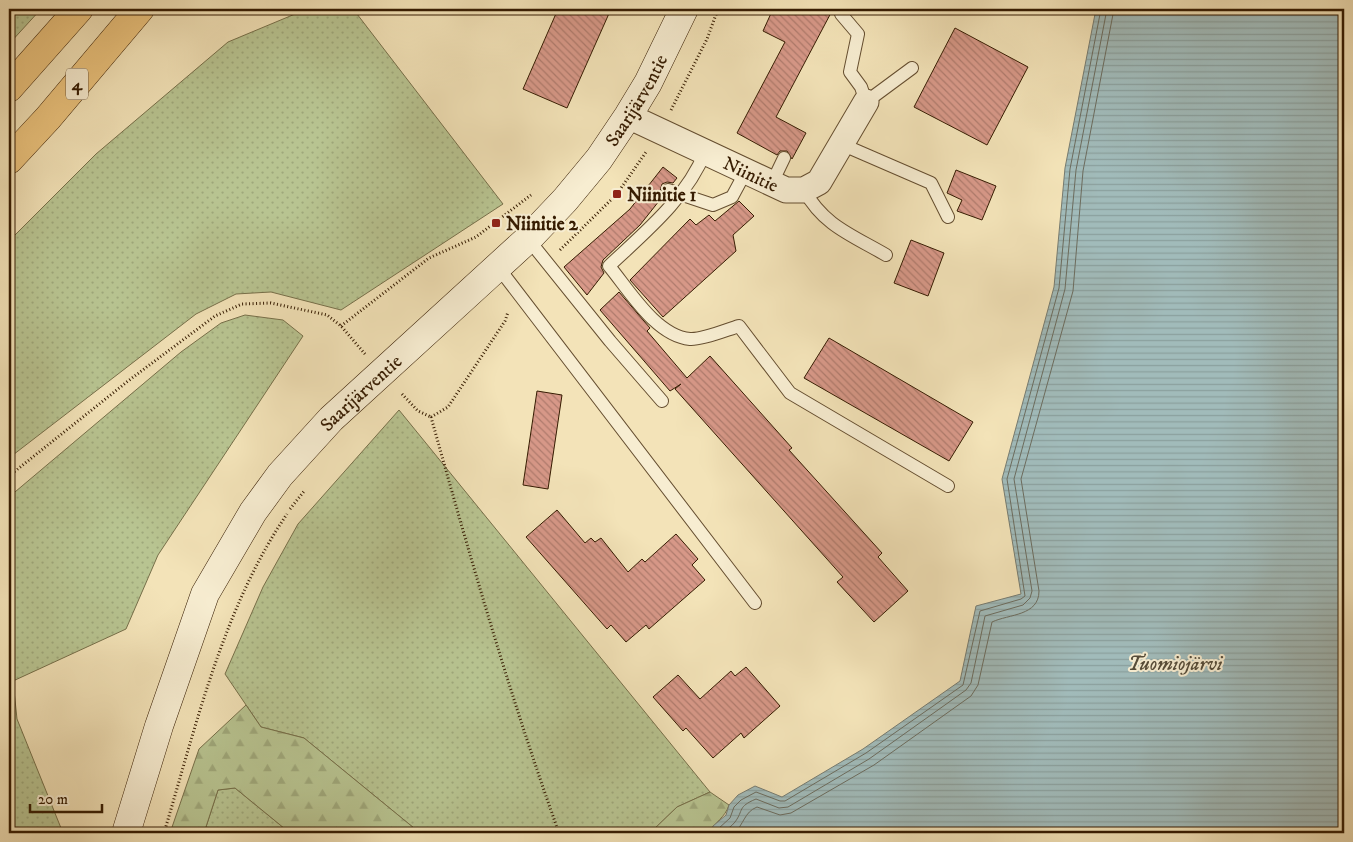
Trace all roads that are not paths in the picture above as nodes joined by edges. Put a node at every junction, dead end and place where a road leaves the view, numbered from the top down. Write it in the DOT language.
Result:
graph roads {
  1 [pos="79,9"];
  2 [pos="140,9"];
  3 [pos="684,9"];
  4 [pos="841,14"];
  5 [pos="912,68"];
  6 [pos="9,88"];
  7 [pos="866,102"];
  8 [pos="628,116"];
  9 [pos="841,144"];
  10 [pos="704,152"];
  11 [pos="784,158"];
  12 [pos="9,160"];
  13 [pos="746,171"];
  14 [pos="772,184"];
  15 [pos="804,190"];
  16 [pos="674,191"];
  17 [pos="948,217"];
  18 [pos="528,239"];
  19 [pos="886,255"];
  20 [pos="507,277"];
  21 [pos="662,401"];
  22 [pos="948,486"];
  23 [pos="755,603"];
  24 [pos="126,833"];
  1 -- 6 [label="highway"];
  2 -- 12 [label="highway, 4"];
  3 -- 8 [label="main road, Saarijärventie"];
  4 -- 7 [label="lane"];
  5 -- 7 [label="lane"];
  7 -- 9 [label="street, Niinitie"];
  8 -- 10 [label="street, Niinitie"];
  8 -- 18 [label="main road, Saarijärventie"];
  9 -- 15 [label="street, Niinitie"];
  9 -- 17 [label="lane"];
  10 -- 13 [label="street, Niinitie"];
  10 -- 16 [label="lane"];
  11 -- 14 [label="lane"];
  13 -- 14 [label="street, Niinitie"];
  13 -- 16 [label="lane"];
  14 -- 15 [label="street, Niinitie"];
  15 -- 19 [label="lane"];
  16 -- 22 [label="lane"];
  18 -- 20 [label="main road, Saarijärventie"];
  18 -- 21 [label="lane"];
  20 -- 23 [label="lane"];
  20 -- 24 [label="main road, Saarijärventie"];
}
